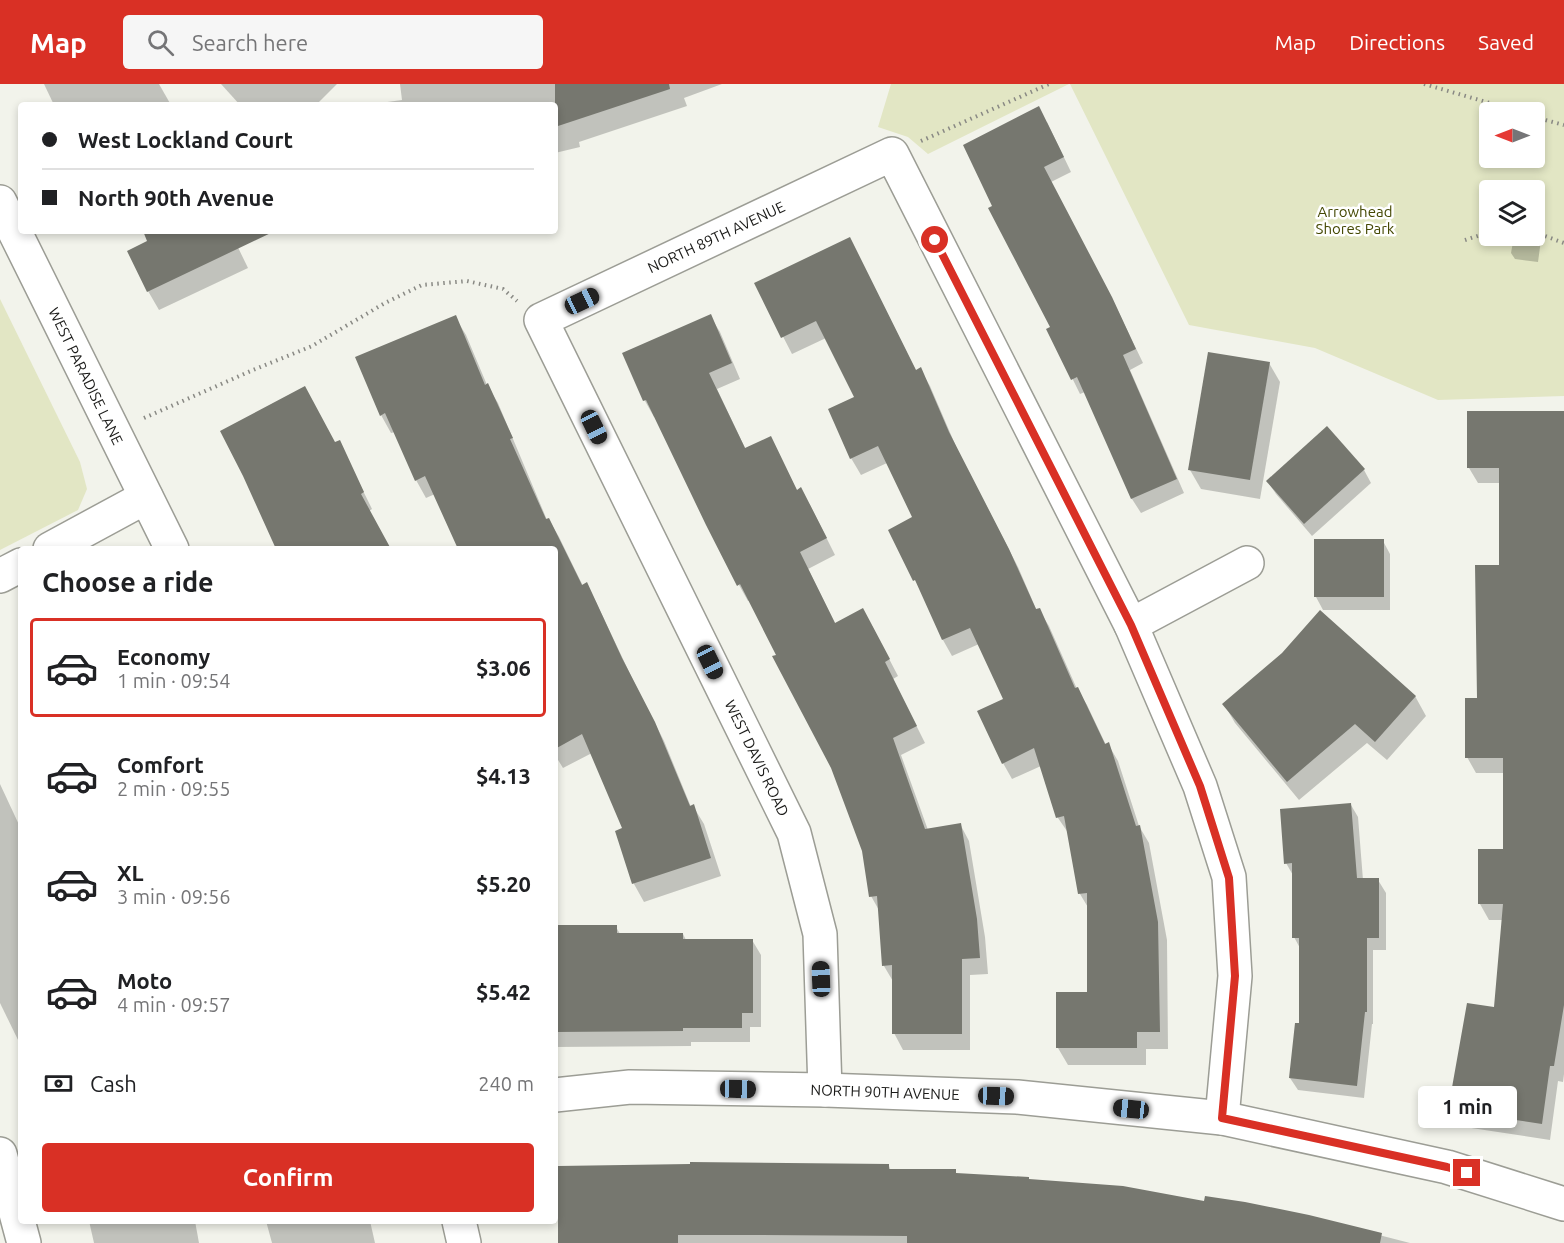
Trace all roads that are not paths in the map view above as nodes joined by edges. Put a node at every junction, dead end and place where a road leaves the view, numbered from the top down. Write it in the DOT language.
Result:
graph roads {
  1 [pos="0,202"];
  2 [pos="541,320"];
  3 [pos="146,497"];
  4 [pos="56,546"];
  5 [pos="170,546"];
  6 [pos="1246,563"];
  7 [pos="18,567"];
  8 [pos="0,576"];
  9 [pos="1131,625"];
  10 [pos="825,1090"];
  11 [pos="558,1095"];
  12 [pos="1222,1118"];
  13 [pos="0,1154"];
  14 [pos="1564,1204"];
  15 [pos="18,1221"];
  16 [pos="19,1224"];
  17 [pos="460,1224"];
  18 [pos="24,1243"];
  19 [pos="464,1243"];
  1 -- 3 [label="street, WEST PARADISE LANE"];
  2 -- 9 [label="street, NORTH 89TH AVENUE"];
  2 -- 10 [label="street, WEST DAVIS ROAD"];
  3 -- 4 [label="street"];
  3 -- 5 [label="street, WEST PARADISE LANE"];
  6 -- 9 [label="street"];
  7 -- 8 [label="street"];
  9 -- 12 [label="street"];
  10 -- 11 [label="street, NORTH 90TH AVENUE"];
  10 -- 12 [label="street, NORTH 90TH AVENUE"];
  12 -- 14 [label="street, NORTH 90TH AVENUE"];
  13 -- 15 [label="street"];
  16 -- 18 [label="street"];
  17 -- 19 [label="street"];
}
